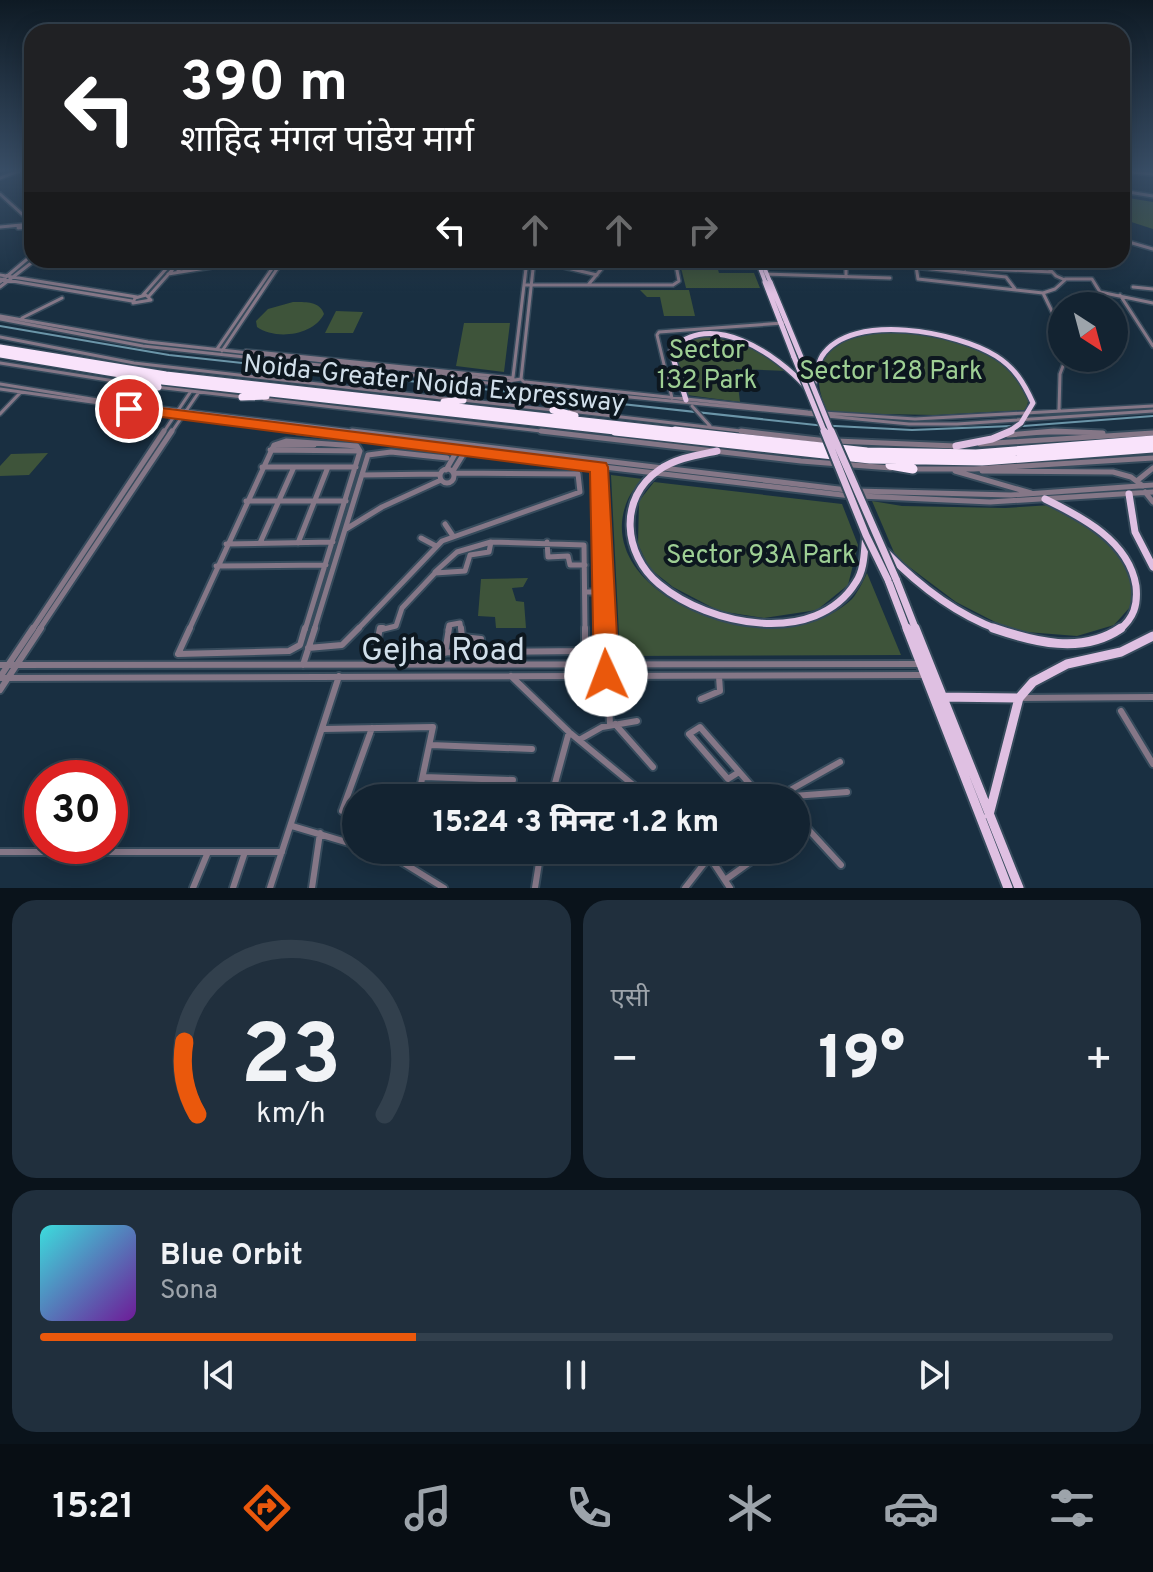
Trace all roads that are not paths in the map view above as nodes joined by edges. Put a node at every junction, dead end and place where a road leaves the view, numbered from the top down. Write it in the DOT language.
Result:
graph roads {
  1 [pos="24,226"];
  2 [pos="0,229"];
  3 [pos="1130,244"];
  4 [pos="1153,251"];
  5 [pos="24,265"];
  6 [pos="166,268"];
  7 [pos="174,268"];
  8 [pos="183,268"];
  9 [pos="206,268"];
  10 [pos="276,268"];
  11 [pos="526,268"];
  12 [pos="533,268"];
  13 [pos="568,268"];
  14 [pos="603,268"];
  15 [pos="677,268"];
  16 [pos="762,268"];
  17 [pos="847,268"];
  18 [pos="916,268"];
  19 [pos="948,268"];
  20 [pos="972,268"];
  21 [pos="1050,268"];
  22 [pos="964,269"];
  23 [pos="181,271"];
  24 [pos="1052,272"];
  25 [pos="169,273"];
  26 [pos="597,275"];
  27 [pos="765,275"];
  28 [pos="846,275"];
  29 [pos="4,279"];
  30 [pos="1065,279"];
  31 [pos="524,285"];
  32 [pos="531,285"];
  33 [pos="588,285"];
  34 [pos="1133,287"];
  35 [pos="1015,289"];
  36 [pos="1153,289"];
  37 [pos="1098,292"];
  38 [pos="1043,293"];
  39 [pos="140,296"];
  40 [pos="149,296"];
  41 [pos="1128,297"];
  42 [pos="62,298"];
  43 [pos="132,301"];
  44 [pos="1048,303"];
  45 [pos="1153,303"];
  46 [pos="1128,309"];
  47 [pos="0,318"];
  48 [pos="19,319"];
  49 [pos="784,323"];
  50 [pos="0,337"];
  51 [pos="1146,339"];
  52 [pos="1153,339"];
  53 [pos="1153,346"];
  54 [pos="0,348"];
  55 [pos="219,351"];
  56 [pos="0,354"];
  57 [pos="797,357"];
  58 [pos="0,363"];
  59 [pos="1061,372"];
  60 [pos="114,374"];
  61 [pos="510,383"];
  62 [pos="524,383"];
  63 [pos="0,387"];
  64 [pos="158,387"];
  65 [pos="811,388"];
  66 [pos="520,390"];
  67 [pos="191,391"];
  68 [pos="199,392"];
  69 [pos="20,393"];
  70 [pos="283,394"];
  71 [pos="242,397"];
  72 [pos="672,398"];
  73 [pos="463,400"];
  74 [pos="428,404"];
  75 [pos="503,404"];
  76 [pos="690,404"];
  77 [pos="515,406"];
  78 [pos="1153,408"];
  79 [pos="553,410"];
  80 [pos="1059,411"];
  81 [pos="174,412"];
  82 [pos="183,413"];
  83 [pos="0,414"];
  84 [pos="1062,417"];
  85 [pos="1022,422"];
  86 [pos="596,423"];
  87 [pos="710,427"];
  88 [pos="1153,433"];
  89 [pos="318,434"];
  90 [pos="325,435"];
  91 [pos="1006,435"];
  92 [pos="1113,435"];
  93 [pos="1029,436"];
  94 [pos="1153,440"];
  95 [pos="393,442"];
  96 [pos="316,446"];
  97 [pos="956,446"];
  98 [pos="272,447"];
  99 [pos="1153,448"];
  100 [pos="458,449"];
  101 [pos="466,450"];
  102 [pos="717,451"];
  103 [pos="391,452"];
  104 [pos="855,458"];
  105 [pos="1153,458"];
  106 [pos="450,459"];
  107 [pos="459,461"];
  108 [pos="1112,462"];
  109 [pos="599,464"];
  110 [pos="1056,466"];
  111 [pos="262,467"];
  112 [pos="294,467"];
  113 [pos="328,467"];
  114 [pos="356,467"];
  115 [pos="1100,468"];
  116 [pos="1153,468"];
  117 [pos="913,469"];
  118 [pos="946,469"];
  119 [pos="974,469"];
  120 [pos="446,470"];
  121 [pos="660,470"];
  122 [pos="454,472"];
  123 [pos="1061,472"];
  124 [pos="361,475"];
  125 [pos="440,477"];
  126 [pos="1138,480"];
  127 [pos="1153,485"];
  128 [pos="1143,486"];
  129 [pos="1145,492"];
  130 [pos="1153,492"];
  131 [pos="1034,494"];
  132 [pos="1129,494"];
  133 [pos="882,496"];
  134 [pos="1045,499"];
  135 [pos="246,501"];
  136 [pos="278,501"];
  137 [pos="314,501"];
  138 [pos="346,501"];
  139 [pos="1153,502"];
  140 [pos="445,524"];
  141 [pos="344,531"];
  142 [pos="870,534"];
  143 [pos="453,536"];
  144 [pos="421,538"];
  145 [pos="333,542"];
  146 [pos="491,542"];
  147 [pos="547,542"];
  148 [pos="260,543"];
  149 [pos="298,543"];
  150 [pos="226,544"];
  151 [pos="436,546"];
  152 [pos="326,565"];
  153 [pos="585,565"];
  154 [pos="216,566"];
  155 [pos="1153,567"];
  156 [pos="435,573"];
  157 [pos="586,592"];
  158 [pos="603,592"];
  159 [pos="1153,636"];
  160 [pos="308,648"];
  161 [pos="228,653"];
  162 [pos="241,653"];
  163 [pos="445,653"];
  164 [pos="480,653"];
  165 [pos="508,653"];
  166 [pos="606,664"];
  167 [pos="924,664"];
  168 [pos="0,665"];
  169 [pos="8,665"];
  170 [pos="17,665"];
  171 [pos="225,665"];
  172 [pos="236,665"];
  173 [pos="303,665"];
  174 [pos="509,665"];
  175 [pos="606,675"];
  176 [pos="928,675"];
  177 [pos="339,676"];
  178 [pos="511,676"];
  179 [pos="719,676"];
  180 [pos="0,677"];
  181 [pos="8,678"];
  182 [pos="0,690"];
  183 [pos="936,697"];
  184 [pos="1153,697"];
  185 [pos="1019,698"];
  186 [pos="701,699"];
  187 [pos="1121,711"];
  188 [pos="637,721"];
  189 [pos="613,724"];
  190 [pos="372,728"];
  191 [pos="323,729"];
  192 [pos="569,732"];
  193 [pos="579,740"];
  194 [pos="431,745"];
  195 [pos="532,749"];
  196 [pos="840,762"];
  197 [pos="1153,764"];
  198 [pos="653,767"];
  199 [pos="739,772"];
  200 [pos="423,777"];
  201 [pos="513,780"];
  202 [pos="352,784"];
  203 [pos="421,784"];
  204 [pos="555,784"];
  205 [pos="632,784"];
  206 [pos="750,784"];
  207 [pos="802,784"];
  208 [pos="847,792"];
  209 [pos="810,795"];
  210 [pos="989,815"];
  211 [pos="292,826"];
  212 [pos="810,831"];
  213 [pos="320,833"];
  214 [pos="342,840"];
  215 [pos="0,852"];
  216 [pos="208,852"];
  217 [pos="245,852"];
  218 [pos="282,852"];
  219 [pos="405,864"];
  220 [pos="539,864"];
  221 [pos="700,864"];
  222 [pos="714,864"];
  223 [pos="747,864"];
  224 [pos="841,865"];
  225 [pos="725,880"];
  226 [pos="193,888"];
  227 [pos="233,888"];
  228 [pos="270,888"];
  229 [pos="312,888"];
  230 [pos="444,888"];
  231 [pos="535,888"];
  232 [pos="685,888"];
  233 [pos="730,888"];
  234 [pos="1008,888"];
  235 [pos="1019,888"];
  1 -- 2 [label="street"];
  3 -- 4 [label="street"];
  5 -- 29 [label="street"];
  6 -- 39 [label="street"];
  7 -- 25 [label="street"];
  8 -- 23 [label="street"];
  9 -- 23 [label="street"];
  10 -- 55 [label="street"];
  11 -- 31 [label="street"];
  12 -- 32 [label="street"];
  13 -- 26 [label="street"];
  14 -- 26 [label="street"];
  15 -- 33 [label="street"];
  16 -- 27 [label="main road"];
  17 -- 28 [label="street"];
  18 -- 35 [label="street"];
  19 -- 22 [label="street"];
  20 -- 22 [label="street"];
  20 -- 24 [label="street"];
  21 -- 24 [label="street"];
  22 -- 35 [label="street"];
  23 -- 25 [label="street"];
  24 -- 30 [label="street"];
  25 -- 40 [label="street"];
  26 -- 33 [label="street"];
  27 -- 28 [label="street"];
  27 -- 49 [label="main road"];
  28 -- 28 [label="street"];
  29 -- 39 [label="street"];
  29 -- 43 [label="street"];
  30 -- 37 [label="street"];
  30 -- 38 [label="street"];
  31 -- 32 [label="street"];
  31 -- 61 [label="street"];
  32 -- 33 [label="street"];
  32 -- 62 [label="street"];
  34 -- 36 [label="street"];
  35 -- 38 [label="street"];
  38 -- 44 [label="street"];
  39 -- 40 [label="street"];
  39 -- 43 [label="street"];
  40 -- 43 [label="street"];
  41 -- 45 [label="street"];
  42 -- 48 [label="street"];
  46 -- 51 [label="street"];
  47 -- 48 [label="street"];
  47 -- 55 [label="street"];
  48 -- 55 [label="street"];
  49 -- 57 [label="main road"];
  49 -- 57 [label="main road"];
  49 -- 72 [label="street"];
  50 -- 73 [label="street"];
  51 -- 52 [label="street"];
  51 -- 53 [label="street"];
  54 -- 74 [label="highway, Noida-Greater Noida Expressway"];
  55 -- 61 [label="street"];
  55 -- 61 [label="street"];
  56 -- 60 [label="highway, Noida-Greater Noida Expressway"];
  57 -- 65 [label="main road, bridge"];
  58 -- 64 [label="street"];
  59 -- 80 [label="street"];
  60 -- 64 [label="highway"];
  60 -- 70 [label="highway, Noida-Greater Noida Expressway"];
  61 -- 62 [label="street"];
  61 -- 66 [label="street"];
  61 -- 75 [label="street"];
  62 -- 66 [label="street"];
  62 -- 72 [label="street"];
  62 -- 76 [label="street"];
  63 -- 69 [label="street"];
  63 -- 81 [label="street"];
  64 -- 67 [label="street"];
  65 -- 76 [label="main road"];
  65 -- 85 [label="main road"];
  65 -- 142 [label="main road, bridge"];
  66 -- 77 [label="street"];
  67 -- 68 [label="street"];
  67 -- 81 [label="street"];
  68 -- 71 [label="street"];
  68 -- 82 [label="street"];
  69 -- 81 [label="street"];
  69 -- 83 [label="street"];
  70 -- 71 [label="highway"];
  70 -- 104 [label="highway, Noida-Greater Noida Expressway"];
  71 -- 102 [label="street"];
  72 -- 76 [label="street"];
  73 -- 74 [label="highway"];
  73 -- 75 [label="street"];
  74 -- 86 [label="highway, Noida-Greater Noida Expressway"];
  75 -- 77 [label="street"];
  76 -- 85 [label="street"];
  76 -- 87 [label="street"];
  77 -- 79 [label="street"];
  78 -- 80 [label="street"];
  78 -- 84 [label="street"];
  79 -- 86 [label="highway"];
  79 -- 87 [label="street"];
  80 -- 84 [label="street"];
  80 -- 85 [label="street"];
  81 -- 82 [label="street"];
  81 -- 169 [label="street"];
  82 -- 89 [label="street"];
  82 -- 109 [label="street"];
  82 -- 170 [label="street"];
  84 -- 85 [label="street"];
  85 -- 91 [label="main road"];
  85 -- 93 [label="street"];
  86 -- 94 [label="highway, Noida-Greater Noida Expressway"];
  87 -- 97 [label="street"];
  88 -- 92 [label="street"];
  89 -- 90 [label="street"];
  89 -- 96 [label="street"];
  90 -- 95 [label="street"];
  90 -- 96 [label="street"];
  91 -- 93 [label="street"];
  91 -- 97 [label="main road"];
  92 -- 93 [label="street"];
  92 -- 97 [label="street"];
  95 -- 100 [label="street"];
  95 -- 103 [label="street"];
  96 -- 98 [label="street"];
  96 -- 98 [label="street"];
  96 -- 114 [label="street"];
  98 -- 111 [label="street"];
  99 -- 104 [label="highway, Noida-Greater Noida Expressway"];
  100 -- 101 [label="street"];
  100 -- 106 [label="street"];
  101 -- 107 [label="street"];
  101 -- 109 [label="street"];
  102 -- 117 [label="street"];
  102 -- 121 [label="main road"];
  103 -- 106 [label="street"];
  103 -- 124 [label="street"];
  104 -- 117 [label="highway"];
  105 -- 108 [label="street"];
  106 -- 107 [label="street"];
  106 -- 120 [label="street"];
  107 -- 122 [label="street"];
  108 -- 115 [label="street"];
  108 -- 119 [label="street"];
  109 -- 121 [label="street"];
  109 -- 158 [label="street"];
  110 -- 123 [label="street"];
  111 -- 112 [label="street"];
  111 -- 135 [label="street"];
  112 -- 113 [label="street"];
  112 -- 136 [label="street"];
  113 -- 114 [label="street"];
  113 -- 137 [label="street"];
  114 -- 138 [label="street"];
  115 -- 123 [label="street"];
  115 -- 126 [label="street"];
  116 -- 126 [label="street"];
  117 -- 118 [label="street"];
  118 -- 119 [label="street"];
  118 -- 131 [label="street"];
  119 -- 123 [label="street"];
  120 -- 122 [label="street"];
  120 -- 125 [label="street"];
  121 -- 133 [label="street"];
  121 -- 142 [label="main road"];
  122 -- 125 [label="street"];
  122 -- 143 [label="street"];
  124 -- 125 [label="street"];
  124 -- 141 [label="street"];
  125 -- 141 [label="street"];
  126 -- 128 [label="street"];
  127 -- 128 [label="street"];
  128 -- 131 [label="street"];
  129 -- 130 [label="street"];
  129 -- 132 [label="street"];
  129 -- 139 [label="street"];
  131 -- 133 [label="street"];
  132 -- 134 [label="street"];
  132 -- 155 [label="main road"];
  133 -- 134 [label="street"];
  134 -- 142 [label="main road, bridge"];
  135 -- 136 [label="street"];
  135 -- 150 [label="street"];
  136 -- 137 [label="street"];
  136 -- 148 [label="street"];
  137 -- 138 [label="street"];
  137 -- 149 [label="street"];
  138 -- 145 [label="street"];
  140 -- 143 [label="street"];
  141 -- 160 [label="street"];
  142 -- 167 [label="main road, bridge"];
  143 -- 151 [label="street"];
  144 -- 151 [label="street"];
  145 -- 149 [label="street"];
  145 -- 152 [label="street"];
  146 -- 147 [label="street"];
  146 -- 156 [label="street"];
  146 -- 156 [label="street"];
  147 -- 153 [label="street"];
  147 -- 153 [label="street"];
  148 -- 149 [label="street"];
  148 -- 150 [label="street"];
  150 -- 154 [label="street"];
  151 -- 160 [label="street"];
  152 -- 154 [label="street"];
  152 -- 162 [label="street"];
  153 -- 157 [label="street"];
  154 -- 161 [label="street"];
  156 -- 163 [label="street"];
  157 -- 158 [label="street"];
  157 -- 165 [label="street"];
  158 -- 166 [label="street"];
  159 -- 185 [label="main road"];
  160 -- 173 [label="street"];
  161 -- 162 [label="street"];
  161 -- 171 [label="street"];
  162 -- 172 [label="street"];
  163 -- 164 [label="street"];
  163 -- 164 [label="street"];
  164 -- 165 [label="street"];
  165 -- 174 [label="street"];
  166 -- 167 [label="street, Gejha Road"];
  166 -- 174 [label="street, Gejha Road"];
  166 -- 175 [label="street"];
  167 -- 176 [label="main road"];
  168 -- 169 [label="street, Gejha Road"];
  169 -- 170 [label="street, Gejha Road"];
  169 -- 180 [label="street"];
  170 -- 171 [label="street, Gejha Road"];
  170 -- 181 [label="street"];
  171 -- 172 [label="street, Gejha Road"];
  172 -- 173 [label="street, Gejha Road"];
  173 -- 174 [label="street, Gejha Road"];
  175 -- 178 [label="street, Gejha Road"];
  175 -- 179 [label="street, Gejha Road"];
  175 -- 189 [label="street"];
  176 -- 179 [label="street, Gejha Road"];
  176 -- 183 [label="main road"];
  177 -- 178 [label="street, Gejha Road"];
  177 -- 181 [label="street, Gejha Road"];
  177 -- 191 [label="street"];
  178 -- 192 [label="street"];
  179 -- 186 [label="street"];
  180 -- 181 [label="street, Gejha Road"];
  181 -- 182 [label="street"];
  183 -- 185 [label="main road"];
  183 -- 210 [label="main road"];
  183 -- 234 [label="main road"];
  184 -- 185 [label="street"];
  185 -- 210 [label="main road"];
  187 -- 197 [label="street"];
  188 -- 189 [label="street"];
  189 -- 193 [label="street"];
  189 -- 198 [label="street"];
  190 -- 191 [label="street"];
  190 -- 194 [label="street"];
  190 -- 202 [label="street"];
  191 -- 211 [label="street"];
  192 -- 193 [label="street"];
  192 -- 204 [label="street"];
  193 -- 205 [label="street"];
  194 -- 195 [label="street"];
  194 -- 200 [label="street"];
  196 -- 207 [label="street"];
  199 -- 199 [label="street"];
  199 -- 206 [label="street"];
  200 -- 201 [label="street"];
  200 -- 203 [label="street"];
  208 -- 209 [label="street"];
  210 -- 235 [label="main road"];
  211 -- 213 [label="street"];
  211 -- 218 [label="street"];
  212 -- 224 [label="street"];
  213 -- 214 [label="street"];
  213 -- 229 [label="street"];
  215 -- 216 [label="street"];
  216 -- 217 [label="street"];
  216 -- 226 [label="street"];
  217 -- 218 [label="street"];
  217 -- 227 [label="street"];
  218 -- 228 [label="street"];
  219 -- 230 [label="street"];
  220 -- 231 [label="street"];
  221 -- 232 [label="street"];
  222 -- 225 [label="street"];
  223 -- 225 [label="street"];
  225 -- 233 [label="street"];
}
